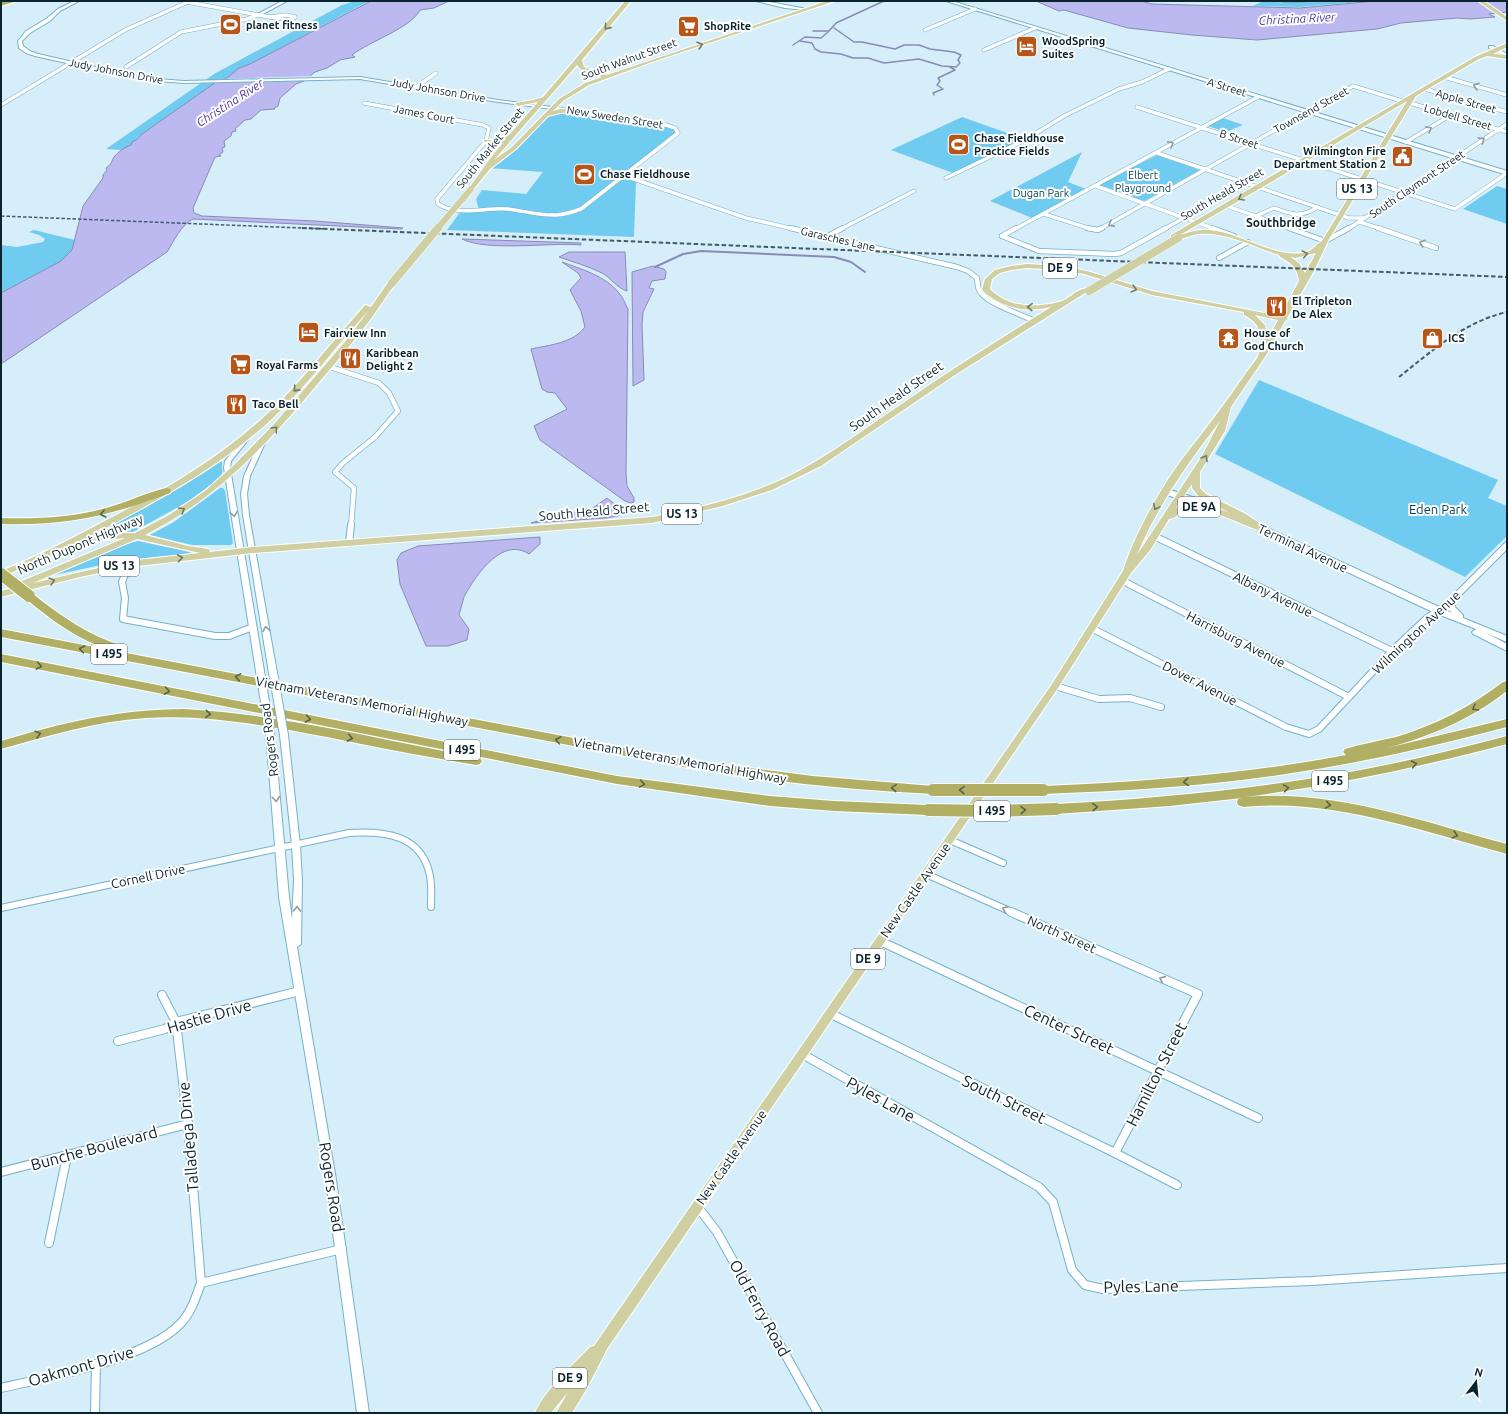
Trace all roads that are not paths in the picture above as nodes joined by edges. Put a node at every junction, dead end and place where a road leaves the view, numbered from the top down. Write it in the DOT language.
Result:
graph roads {
  1 [pos="14,1"];
  2 [pos="77,1"];
  3 [pos="285,1"];
  4 [pos="628,1"];
  5 [pos="758,1"];
  6 [pos="830,1"];
  7 [pos="948,1"];
  8 [pos="1284,1"];
  9 [pos="1304,1"];
  10 [pos="1481,1"];
  11 [pos="1486,1"];
  12 [pos="189,2"];
  13 [pos="1297,2"];
  14 [pos="1,4"];
  15 [pos="805,9"];
  16 [pos="975,9"];
  17 [pos="258,15"];
  18 [pos="1507,15"];
  19 [pos="269,17"];
  20 [pos="1507,19"];
  21 [pos="1035,28"];
  22 [pos="925,30"];
  23 [pos="1506,42"];
  24 [pos="1491,47"];
  25 [pos="984,50"];
  26 [pos="1498,50"];
  27 [pos="1507,55"];
  28 [pos="1477,58"];
  29 [pos="579,60"];
  30 [pos="71,63"];
  31 [pos="126,67"];
  32 [pos="1168,69"];
  33 [pos="436,73"];
  34 [pos="606,76"];
  35 [pos="1444,77"];
  36 [pos="416,86"];
  37 [pos="1425,89"];
  38 [pos="568,95"];
  39 [pos="1507,95"];
  40 [pos="1413,96"];
  41 [pos="547,97"];
  42 [pos="1258,97"];
  43 [pos="1402,101"];
  44 [pos="364,103"];
  45 [pos="1410,103"];
  46 [pos="518,104"];
  47 [pos="1,105"];
  48 [pos="540,106"];
  49 [pos="1137,107"];
  50 [pos="552,108"];
  51 [pos="577,111"];
  52 [pos="1307,112"];
  53 [pos="1507,112"];
  54 [pos="1383,113"];
  55 [pos="531,115"];
  56 [pos="545,116"];
  57 [pos="1451,116"];
  58 [pos="1398,120"];
  59 [pos="1507,124"];
  60 [pos="484,125"];
  61 [pos="1203,127"];
  62 [pos="1359,128"];
  63 [pos="1498,129"];
  64 [pos="1507,132"];
  65 [pos="512,136"];
  66 [pos="1388,137"];
  67 [pos="486,141"];
  68 [pos="1406,142"];
  69 [pos="1252,143"];
  70 [pos="1157,153"];
  71 [pos="1456,158"];
  72 [pos="1304,160"];
  73 [pos="488,168"];
  74 [pos="1205,169"];
  75 [pos="1507,173"];
  76 [pos="625,176"];
  77 [pos="946,178"];
  78 [pos="1363,179"];
  79 [pos="1096,186"];
  80 [pos="1259,187"];
  81 [pos="914,191"];
  82 [pos="1403,192"];
  83 [pos="1144,204"];
  84 [pos="1227,206"];
  85 [pos="1318,207"];
  86 [pos="1044,214"];
  87 [pos="1341,215"];
  88 [pos="1256,216"];
  89 [pos="1184,218"];
  90 [pos="1366,218"];
  91 [pos="1360,222"];
  92 [pos="1195,223"];
  93 [pos="828,236"];
  94 [pos="1235,236"];
  95 [pos="1176,237"];
  96 [pos="1325,241"];
  97 [pos="1251,243"];
  98 [pos="1436,248"];
  99 [pos="1219,258"];
  100 [pos="1303,281"];
  101 [pos="384,292"];
  102 [pos="1068,300"];
  103 [pos="1230,307"];
  104 [pos="1284,319"];
  105 [pos="1035,321"];
  106 [pos="1262,354"];
  107 [pos="318,362"];
  108 [pos="329,366"];
  109 [pos="1227,407"];
  110 [pos="250,433"];
  111 [pos="263,441"];
  112 [pos="1196,473"];
  113 [pos="228,477"];
  114 [pos="166,491"];
  115 [pos="1165,491"];
  116 [pos="1180,495"];
  117 [pos="1,521"];
  118 [pos="1250,524"];
  119 [pos="1262,530"];
  120 [pos="1155,535"];
  121 [pos="136,536"];
  122 [pos="348,543"];
  123 [pos="1507,545"];
  124 [pos="253,550"];
  125 [pos="240,552"];
  126 [pos="129,564"];
  127 [pos="4,573"];
  128 [pos="1126,576"];
  129 [pos="1,593"];
  130 [pos="1451,600"];
  131 [pos="1438,611"];
  132 [pos="252,627"];
  133 [pos="1093,629"];
  134 [pos="1,633"];
  135 [pos="1507,639"];
  136 [pos="1507,648"];
  137 [pos="1392,651"];
  138 [pos="1,658"];
  139 [pos="217,673"];
  140 [pos="1507,685"];
  141 [pos="1055,686"];
  142 [pos="1348,697"];
  143 [pos="1161,707"];
  144 [pos="1507,722"];
  145 [pos="1309,734"];
  146 [pos="1507,740"];
  147 [pos="1,745"];
  148 [pos="1225,779"];
  149 [pos="617,780"];
  150 [pos="1150,804"];
  151 [pos="950,840"];
  152 [pos="296,845"];
  153 [pos="280,848"];
  154 [pos="1507,848"];
  155 [pos="1003,863"];
  156 [pos="926,874"];
  157 [pos="431,907"];
  158 [pos="1,908"];
  159 [pos="880,940"];
  160 [pos="296,961"];
  161 [pos="300,991"];
  162 [pos="162,994"];
  163 [pos="1198,994"];
  164 [pos="830,1014"];
  165 [pos="176,1022"];
  166 [pos="118,1042"];
  167 [pos="802,1054"];
  168 [pos="1158,1071"];
  169 [pos="1258,1118"];
  170 [pos="188,1124"];
  171 [pos="1115,1153"];
  172 [pos="67,1156"];
  173 [pos="1,1172"];
  174 [pos="1177,1185"];
  175 [pos="696,1206"];
  176 [pos="49,1243"];
  177 [pos="342,1249"];
  178 [pos="1507,1268"];
  179 [pos="201,1283"];
  180 [pos="602,1344"];
  181 [pos="96,1364"];
  182 [pos="1,1388"];
  183 [pos="96,1413"];
  184 [pos="363,1413"];
  185 [pos="542,1413"];
  186 [pos="563,1413"];
  187 [pos="818,1413"];
  1 -- 14 [label="highway"];
  2 -- 30 [label="street, Judy Johnson Drive"];
  3 -- 17 [label="street"];
  4 -- 29 [label="main road, South Market Street, one-way"];
  5 -- 15 [label="street"];
  6 -- 15 [label="main road, South Walnut Street"];
  7 -- 16 [label="street, A Street"];
  8 -- 13 [label="street"];
  9 -- 13 [label="street"];
  10 -- 20 [label="main road"];
  11 -- 18 [label="main road"];
  12 -- 17 [label="street"];
  12 -- 30 [label="street"];
  34 -- 15 [label="main road, South Walnut Street, one-way"];
  16 -- 21 [label="street, A Street"];
  16 -- 22 [label="street"];
  17 -- 19 [label="street"];
  17 -- 31 [label="street"];
  19 -- 19 [label="street"];
  21 -- 25 [label="street"];
  21 -- 32 [label="street, A Street"];
  23 -- 24 [label="main road, South Heald Street / US 13"];
  23 -- 26 [label="main road, South Heald Street / US 13"];
  24 -- 26 [label="main road"];
  24 -- 28 [label="main road, South Heald Street / US 13"];
  26 -- 27 [label="main road"];
  26 -- 28 [label="main road, South Heald Street / US 13"];
  27 -- 28 [label="main road"];
  28 -- 35 [label="main road, South Heald Street / US 13"];
  29 -- 34 [label="main road"];
  29 -- 41 [label="main road, South Market Street"];
  30 -- 36 [label="street, Judy Johnson Drive"];
  30 -- 47 [label="street"];
  32 -- 42 [label="street, A Street"];
  32 -- 77 [label="street"];
  33 -- 36 [label="street"];
  34 -- 38 [label="main road, South Walnut Street"];
  35 -- 37 [label="main road, South Heald Street / US 13"];
  39 -- 35 [label="street, one-way"];
  36 -- 46 [label="street, Judy Johnson Drive"];
  37 -- 40 [label="main road, South Heald Street / US 13"];
  37 -- 53 [label="street, Apple Street"];
  38 -- 50 [label="main road, South Walnut Street"];
  38 -- 51 [label="main road"];
  40 -- 43 [label="main road, South Heald Street / US 13"];
  40 -- 45 [label="main road, New Castle Avenue / US 13"];
  41 -- 46 [label="main road"];
  41 -- 48 [label="main road, South Market Street"];
  42 -- 52 [label="street, A Street"];
  42 -- 61 [label="street"];
  43 -- 52 [label="street, Townsend Street"];
  43 -- 54 [label="main road, South Heald Street / US 13"];
  44 -- 60 [label="street, James Court"];
  45 -- 57 [label="street, Lobdell Street"];
  45 -- 58 [label="main road, New Castle Avenue / US 13"];
  46 -- 48 [label="street, Judy Johnson Drive"];
  46 -- 55 [label="main road"];
  48 -- 50 [label="street, Judy Johnson Drive"];
  48 -- 55 [label="main road, South Market Street"];
  49 -- 61 [label="street, B Street"];
  50 -- 51 [label="street, New Sweden Street"];
  50 -- 56 [label="main road, South Walnut Street"];
  51 -- 56 [label="main road"];
  51 -- 76 [label="street, New Sweden Street"];
  52 -- 62 [label="street, A Street"];
  52 -- 69 [label="street, Townsend Street"];
  54 -- 58 [label="main road"];
  54 -- 62 [label="main road, South Heald Street / US 13"];
  55 -- 65 [label="main road, South Market Street"];
  56 -- 73 [label="main road, South Walnut Street"];
  57 -- 63 [label="street, Lobdell Street"];
  68 -- 57 [label="street, one-way"];
  58 -- 66 [label="main road, New Castle Avenue / US 13"];
  59 -- 63 [label="street, South Claymont Street"];
  60 -- 67 [label="street, South Market Street"];
  61 -- 69 [label="street, B Street"];
  70 -- 61 [label="street, one-way"];
  62 -- 66 [label="street, A Street"];
  62 -- 72 [label="main road, South Heald Street / US 13"];
  63 -- 64 [label="street, Lobdell Street"];
  71 -- 63 [label="street, South Claymont Street, one-way"];
  65 -- 67 [label="main road"];
  65 -- 73 [label="main road, South Market Street"];
  66 -- 68 [label="street, A Street"];
  66 -- 78 [label="main road, New Castle Avenue / US 13"];
  67 -- 76 [label="street, South Market Street"];
  68 -- 71 [label="street, A Street"];
  69 -- 72 [label="street, B Street"];
  69 -- 74 [label="street, Townsend Street"];
  70 -- 74 [label="street"];
  70 -- 79 [label="street"];
  71 -- 75 [label="street, A Street"];
  71 -- 82 [label="street, South Claymont Street"];
  72 -- 78 [label="street, B Street"];
  72 -- 80 [label="main road, South Heald Street / US 13"];
  73 -- 101 [label="main road, South Market Street, bridge"];
  74 -- 80 [label="street"];
  74 -- 83 [label="street, Townsend Street"];
  75 -- 82 [label="street, B Street"];
  76 -- 93 [label="street, Garasches Lane"];
  78 -- 82 [label="street, B Street"];
  78 -- 87 [label="main road, New Castle Avenue / US 13"];
  79 -- 83 [label="street"];
  79 -- 86 [label="street"];
  80 -- 84 [label="main road, South Heald Street / US 13, one-way"];
  80 -- 85 [label="street"];
  81 -- 93 [label="street"];
  82 -- 90 [label="street, South Claymont Street"];
  83 -- 86 [label="street, Townsend Street, one-way"];
  83 -- 89 [label="street"];
  84 -- 88 [label="street"];
  84 -- 92 [label="main road, South Heald Street / US 13"];
  85 -- 87 [label="street"];
  85 -- 88 [label="street"];
  86 -- 89 [label="street"];
  87 -- 90 [label="street"];
  87 -- 96 [label="main road, New Castle Avenue / US 13"];
  88 -- 96 [label="street"];
  89 -- 92 [label="street"];
  90 -- 91 [label="street, South Claymont Street"];
  91 -- 96 [label="street, South Claymont Street"];
  98 -- 91 [label="street, one-way"];
  92 -- 94 [label="street"];
  92 -- 95 [label="main road, South Heald Street / US 13"];
  93 -- 105 [label="street, Garasches Lane"];
  94 -- 95 [label="main road, South Heald Street / US 13"];
  94 -- 97 [label="main road, US 13"];
  95 -- 102 [label="main road, South Heald Street / US 13, bridge"];
  97 -- 96 [label="main road, US 13, one-way"];
  96 -- 100 [label="main road, New Castle Avenue / DE 9"];
  97 -- 99 [label="street"];
  97 -- 100 [label="main road"];
  100 -- 104 [label="main road, New Castle Avenue / DE 9"];
  101 -- 107 [label="main road, South Market Street"];
  101 -- 108 [label="main road, South Market Street"];
  102 -- 103 [label="main road, DE 9, one-way"];
  102 -- 105 [label="main road, South Heald Street / US 13"];
  103 -- 104 [label="main road"];
  103 -- 106 [label="main road, DE 9"];
  104 -- 106 [label="main road, New Castle Avenue / DE 9"];
  105 -- 122 [label="main road, South Heald Street / US 13"];
  106 -- 109 [label="main road, New Castle Avenue / DE 9"];
  107 -- 108 [label="street"];
  107 -- 110 [label="main road, South Market Street, one-way"];
  111 -- 108 [label="main road, South Market Street, one-way"];
  108 -- 122 [label="street"];
  112 -- 109 [label="main road, New Castle Avenue / DE 9, one-way"];
  109 -- 115 [label="main road, New Castle Avenue / DE 9"];
  110 -- 113 [label="street, Rogers Road"];
  110 -- 114 [label="main road, South Market Street"];
  111 -- 113 [label="main road, South Market Street"];
  111 -- 124 [label="street, Rogers Road"];
  112 -- 116 [label="main road, New Castle Avenue / DE 9"];
  112 -- 119 [label="main road"];
  121 -- 113 [label="main road, North Dupont Highway, one-way"];
  113 -- 125 [label="street, Rogers Road, one-way"];
  114 -- 117 [label="highway, one-way"];
  114 -- 127 [label="main road, North Dupont Highway"];
  115 -- 116 [label="main road, Terminal Avenue / DE 9A"];
  115 -- 128 [label="main road, New Castle Avenue / DE 9, one-way"];
  116 -- 118 [label="main road, Terminal Avenue / DE 9A"];
  116 -- 120 [label="main road, New Castle Avenue / DE 9"];
  118 -- 119 [label="main road, Terminal Avenue / DE 9A"];
  118 -- 120 [label="main road, DE 9A"];
  119 -- 131 [label="main road, Terminal Avenue / DE 9A"];
  120 -- 128 [label="main road, New Castle Avenue / DE 9"];
  120 -- 137 [label="street, Albany Avenue"];
  121 -- 125 [label="main road, South Heald Street / US 13"];
  121 -- 127 [label="main road, South Heald Street / US 13"];
  121 -- 129 [label="main road, North Dupont Highway"];
  122 -- 124 [label="main road, South Heald Street / US 13"];
  123 -- 130 [label="street, Wilmington Avenue"];
  124 -- 125 [label="main road, South Heald Street / US 13"];
  152 -- 124 [label="street, Rogers Road, one-way, bridge"];
  126 -- 125 [label="main road, South Heald Street / US 13, one-way"];
  125 -- 132 [label="street, Rogers Road"];
  129 -- 126 [label="main road, South Heald Street / US 13, one-way"];
  126 -- 132 [label="street"];
  127 -- 139 [label="highway, bridge"];
  128 -- 133 [label="main road, New Castle Avenue / DE 9"];
  128 -- 142 [label="street, Harrisburg Avenue"];
  130 -- 131 [label="street, Wilmington Avenue"];
  130 -- 135 [label="main road"];
  131 -- 135 [label="main road, Terminal Avenue / DE 9A"];
  131 -- 136 [label="main road, Terminal Avenue / DE 9A"];
  131 -- 137 [label="street, Wilmington Avenue"];
  132 -- 153 [label="street, Rogers Road, one-way, bridge"];
  133 -- 141 [label="main road, New Castle Avenue / DE 9"];
  133 -- 145 [label="street, Dover Avenue"];
  139 -- 134 [label="highway, Vietnam Veterans Memorial Highway / I 495, one-way"];
  137 -- 142 [label="street, Wilmington Avenue"];
  138 -- 149 [label="highway, Vietnam Veterans Memorial Highway / I 495, one-way"];
  148 -- 139 [label="highway, Vietnam Veterans Memorial Highway / I 495, one-way, bridge"];
  140 -- 148 [label="highway, one-way"];
  141 -- 143 [label="street"];
  141 -- 151 [label="main road, New Castle Avenue / DE 9"];
  142 -- 145 [label="street, Wilmington Avenue"];
  144 -- 148 [label="highway, Vietnam Veterans Memorial Highway / I 495"];
  150 -- 146 [label="highway, Vietnam Veterans Memorial Highway / I 495, one-way"];
  147 -- 149 [label="highway, one-way"];
  149 -- 150 [label="highway, Vietnam Veterans Memorial Highway / I 495, one-way, bridge"];
  150 -- 154 [label="highway, one-way"];
  151 -- 155 [label="street"];
  151 -- 156 [label="main road, New Castle Avenue / DE 9"];
  152 -- 153 [label="street, Cornell Drive"];
  152 -- 157 [label="street, Cornell Drive"];
  160 -- 152 [label="street, Rogers Road, one-way"];
  153 -- 158 [label="street, Cornell Drive"];
  153 -- 160 [label="street, Rogers Road"];
  156 -- 159 [label="main road, New Castle Avenue / DE 9"];
  163 -- 156 [label="street, North Street, one-way"];
  159 -- 164 [label="main road, New Castle Avenue / DE 9"];
  159 -- 168 [label="street, Center Street"];
  160 -- 161 [label="street, Rogers Road"];
  161 -- 165 [label="street, Hastie Drive"];
  161 -- 177 [label="street, Rogers Road"];
  162 -- 165 [label="street, Talladega Drive"];
  163 -- 168 [label="street, Hamilton Street"];
  164 -- 167 [label="main road, New Castle Avenue / DE 9"];
  164 -- 171 [label="street, South Street"];
  165 -- 166 [label="street, Hastie Drive"];
  165 -- 170 [label="street, Talladega Drive"];
  167 -- 175 [label="main road, New Castle Avenue / DE 9"];
  167 -- 178 [label="street, Pyles Lane"];
  168 -- 169 [label="street, Center Street"];
  168 -- 171 [label="street, Hamilton Street"];
  170 -- 172 [label="street, Bunche Boulevard"];
  170 -- 179 [label="street, Talladega Drive"];
  171 -- 174 [label="street, South Street"];
  172 -- 173 [label="street, Bunche Boulevard"];
  172 -- 176 [label="street"];
  175 -- 180 [label="main road, New Castle Avenue / DE 9"];
  175 -- 187 [label="street, Old Ferry Road"];
  177 -- 179 [label="street"];
  177 -- 184 [label="street, Rogers Road"];
  179 -- 181 [label="street, Oakmont Drive"];
  180 -- 185 [label="main road, New Castle Avenue / DE 9"];
  180 -- 186 [label="main road, New Castle Avenue / DE 9"];
  181 -- 182 [label="street, Oakmont Drive"];
  181 -- 183 [label="street"];
}
